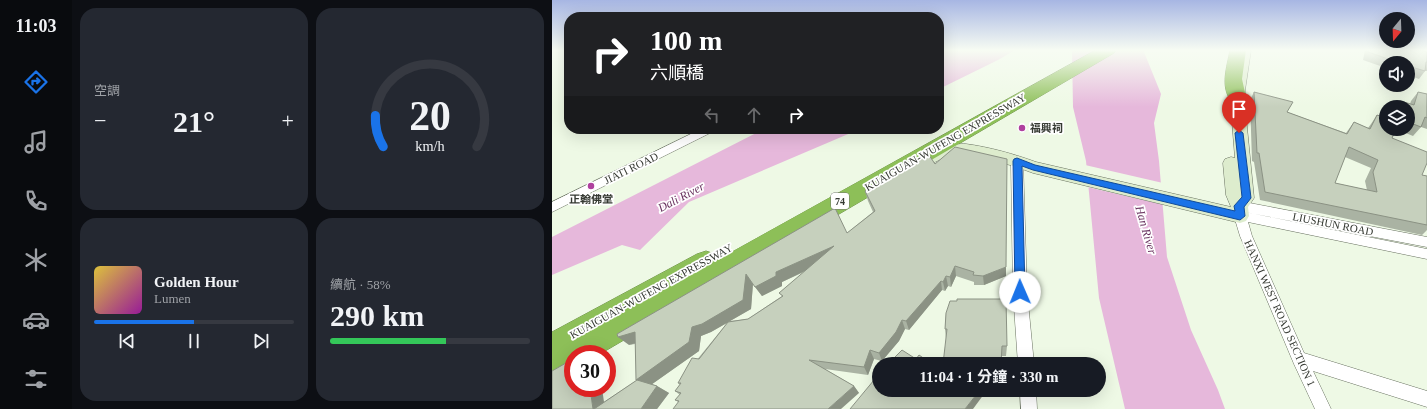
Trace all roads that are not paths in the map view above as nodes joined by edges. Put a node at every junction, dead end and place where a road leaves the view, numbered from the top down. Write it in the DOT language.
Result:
graph roads {
  1 [pos="1052,69"];
  2 [pos="1073,69"];
  3 [pos="1228,69"];
  4 [pos="1235,69"];
  5 [pos="1242,69"];
  6 [pos="1237,97"];
  7 [pos="944,129"];
  8 [pos="700,134"];
  9 [pos="934,134"];
  10 [pos="1017,161"];
  11 [pos="552,207"];
  12 [pos="1240,211"];
  13 [pos="1427,243"];
  14 [pos="589,345"];
  15 [pos="610,345"];
  16 [pos="552,346"];
  17 [pos="1025,357"];
  18 [pos="1299,359"];
  19 [pos="564,360"];
  20 [pos="552,367"];
  21 [pos="564,372"];
  22 [pos="552,379"];
  23 [pos="1028,397"];
  24 [pos="1427,400"];
  25 [pos="1029,409"];
  26 [pos="1323,409"];
  1 -- 7 [label="highway, KUAIGUAN-WUFENG EXPRESSWAY / 74"];
  2 -- 14 [label="highway, KUAIGUAN-WUFENG EXPRESSWAY / 74"];
  3 -- 12 [label="street"];
  4 -- 6 [label="highway"];
  5 -- 6 [label="street"];
  6 -- 12 [label="street"];
  8 -- 11 [label="street, JIATI ROAD"];
  9 -- 16 [label="highway, KUAIGUAN-WUFENG EXPRESSWAY / 74"];
  10 -- 12 [label="street"];
  10 -- 15 [label="street"];
  10 -- 17 [label="street"];
  12 -- 13 [label="street, LIUSHUN ROAD"];
  12 -- 18 [label="street, HANXI WEST ROAD SECTION 1"];
  18 -- 24 [label="street"];
  18 -- 26 [label="street, HANXI WEST ROAD SECTION 1"];
  19 -- 20 [label="highway, KUAIGUAN-WUFENG EXPRESSWAY / 74"];
  21 -- 22 [label="street"];
  23 -- 25 [label="street"];
}
